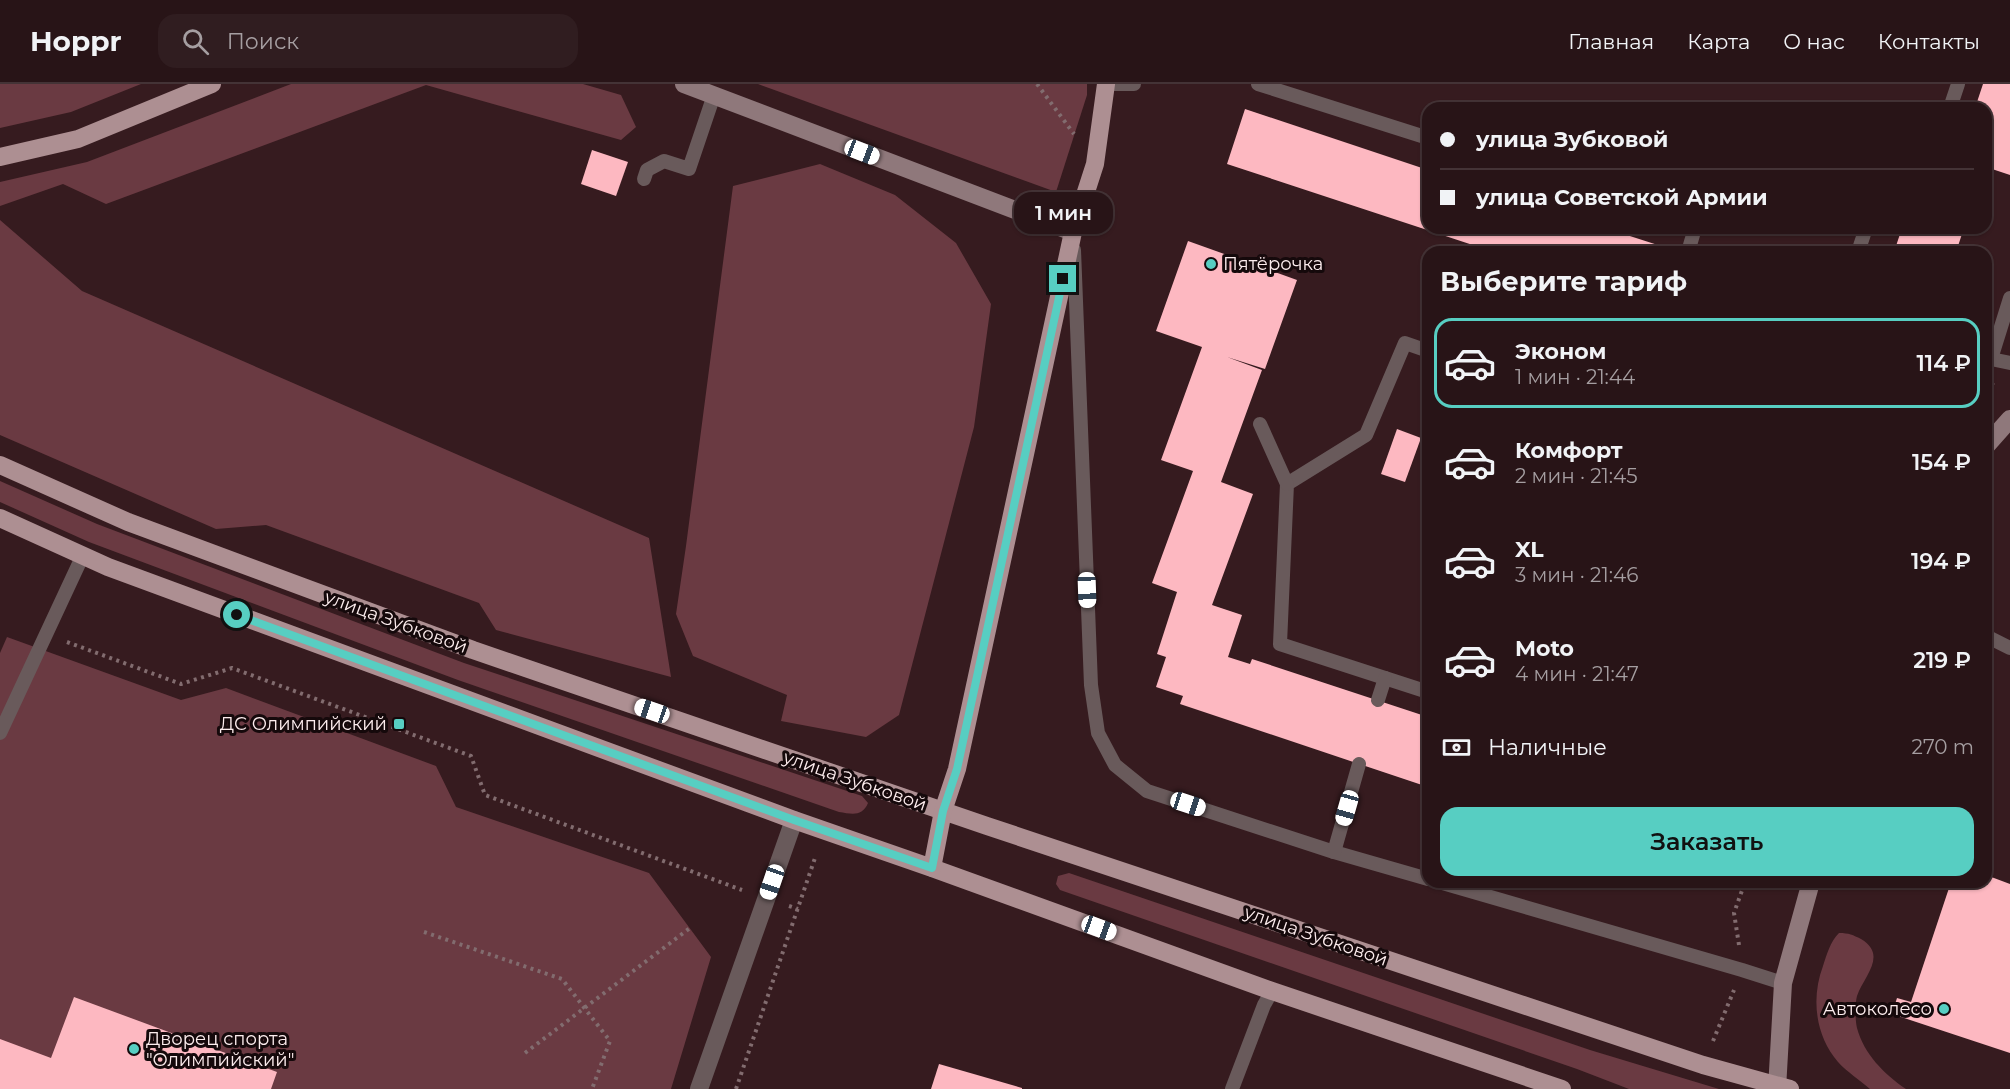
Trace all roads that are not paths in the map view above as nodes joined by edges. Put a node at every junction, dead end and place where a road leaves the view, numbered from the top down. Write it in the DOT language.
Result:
graph roads {
  1 [pos="212,84"];
  2 [pos="684,84"];
  3 [pos="1106,84"];
  4 [pos="1134,84"];
  5 [pos="1258,84"];
  6 [pos="1958,84"];
  7 [pos="714,95"];
  8 [pos="1952,102"];
  9 [pos="1422,136"];
  10 [pos="0,157"];
  11 [pos="644,179"];
  12 [pos="1073,232"];
  13 [pos="2010,298"];
  14 [pos="1992,347"];
  15 [pos="1422,349"];
  16 [pos="1992,359"];
  17 [pos="2010,363"];
  18 [pos="2010,419"];
  19 [pos="1260,424"];
  20 [pos="1992,439"];
  21 [pos="0,465"];
  22 [pos="1287,484"];
  23 [pos="0,518"];
  24 [pos="83,555"];
  25 [pos="1992,639"];
  26 [pos="2010,648"];
  27 [pos="1385,678"];
  28 [pos="1422,690"];
  29 [pos="1378,700"];
  30 [pos="0,733"];
  31 [pos="1359,764"];
  32 [pos="943,811"];
  33 [pos="794,820"];
  34 [pos="1334,852"];
  35 [pos="932,868"];
  36 [pos="1422,877"];
  37 [pos="1460,888"];
  38 [pos="1808,888"];
  39 [pos="1783,983"];
  40 [pos="1272,991"];
  41 [pos="1782,1088"];
  42 [pos="699,1089"];
  43 [pos="1232,1089"];
  44 [pos="1562,1089"];
  1 -- 10 [label="main road"];
  2 -- 7 [label="street"];
  3 -- 4 [label="lane"];
  3 -- 12 [label="main road"];
  5 -- 9 [label="lane"];
  6 -- 8 [label="lane"];
  7 -- 11 [label="lane"];
  7 -- 12 [label="street"];
  12 -- 32 [label="main road"];
  12 -- 34 [label="lane"];
  13 -- 14 [label="lane"];
  15 -- 22 [label="lane"];
  16 -- 17 [label="lane"];
  18 -- 20 [label="street"];
  19 -- 22 [label="lane"];
  21 -- 32 [label="main road, улица Зубковой"];
  22 -- 27 [label="lane"];
  23 -- 24 [label="main road"];
  24 -- 30 [label="lane"];
  24 -- 33 [label="main road"];
  25 -- 26 [label="lane"];
  27 -- 28 [label="lane"];
  27 -- 29 [label="lane"];
  31 -- 34 [label="lane"];
  32 -- 35 [label="main road"];
  32 -- 41 [label="main road, улица Зубковой"];
  33 -- 35 [label="main road"];
  33 -- 42 [label="street"];
  34 -- 36 [label="lane"];
  35 -- 40 [label="main road"];
  37 -- 39 [label="lane"];
  38 -- 39 [label="street"];
  39 -- 41 [label="street"];
  40 -- 43 [label="lane"];
  40 -- 44 [label="main road"];
}
